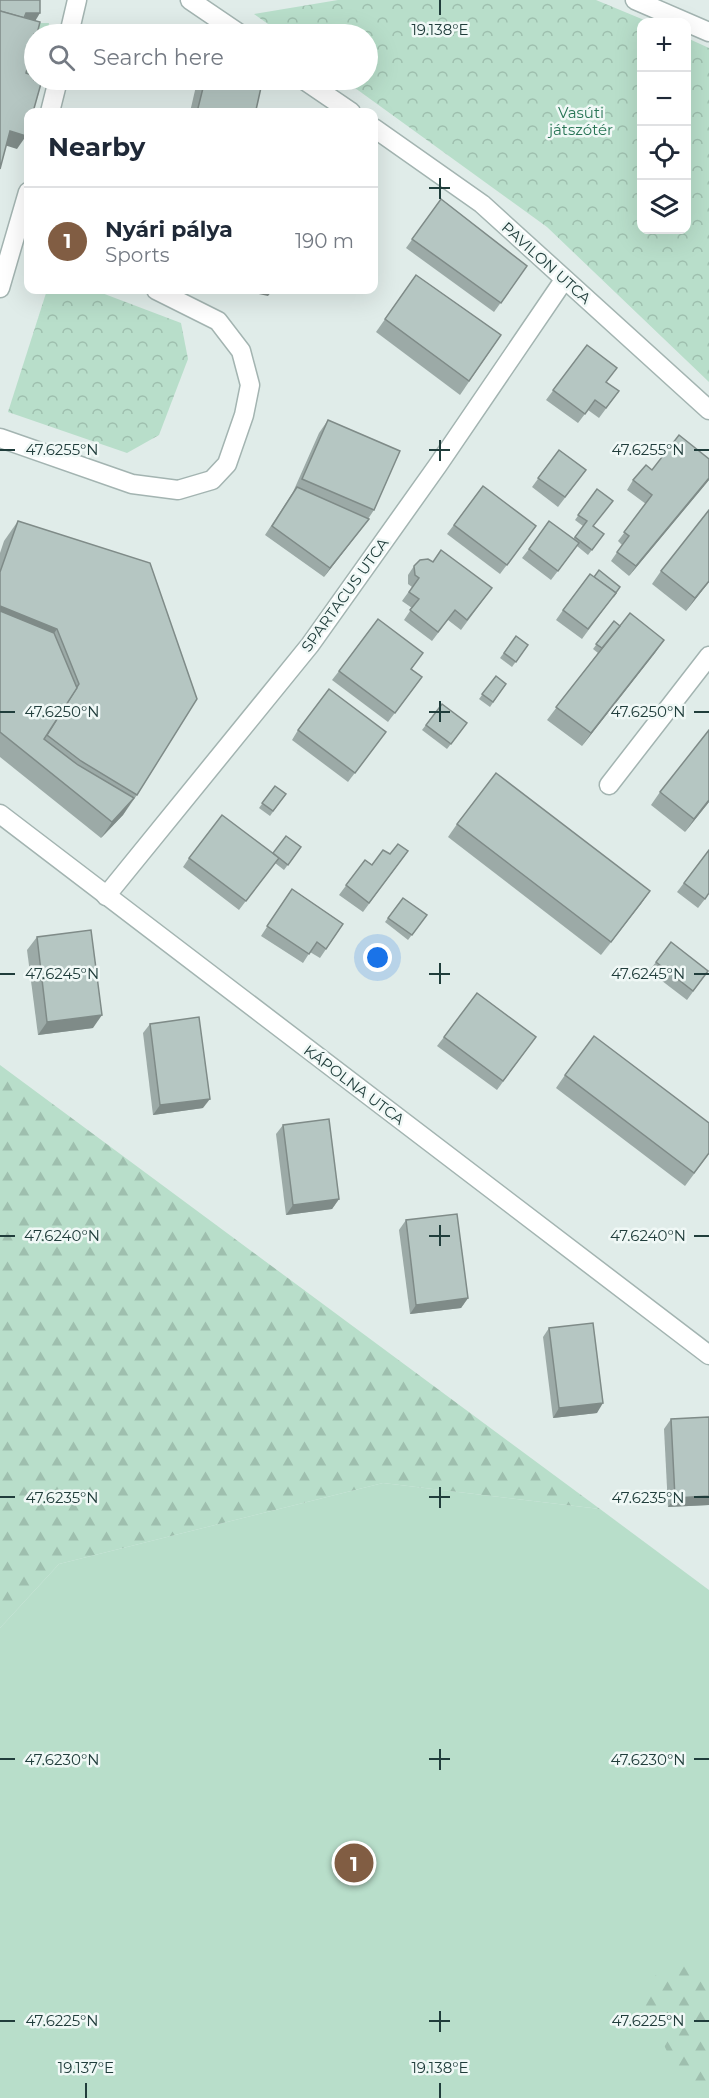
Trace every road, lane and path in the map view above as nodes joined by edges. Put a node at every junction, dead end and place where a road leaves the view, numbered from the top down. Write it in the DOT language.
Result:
graph roads {
  1 [pos="77,0"];
  2 [pos="190,0"];
  3 [pos="635,0"];
  4 [pos="71,24"];
  5 [pos="225,24"];
  6 [pos="709,32"];
  7 [pos="56,90"];
  8 [pos="319,90"];
  9 [pos="51,108"];
  10 [pos="345,108"];
  11 [pos="378,131"];
  12 [pos="24,228"];
  13 [pos="564,280"];
  14 [pos="0,288"];
  15 [pos="164,294"];
  16 [pos="709,410"];
  17 [pos="0,438"];
  18 [pos="709,656"];
  19 [pos="609,785"];
  20 [pos="0,814"];
  21 [pos="106,896"];
  22 [pos="709,1355"];
  1 -- 4 [label="street"];
  2 -- 5 [label="street"];
  3 -- 6 [label="street"];
  7 -- 9 [label="street"];
  8 -- 10 [label="street"];
  11 -- 13 [label="street, PAVILON UTCA"];
  12 -- 14 [label="street"];
  13 -- 16 [label="street, PAVILON UTCA"];
  13 -- 21 [label="street, SPARTACUS UTCA"];
  15 -- 17 [label="street"];
  18 -- 19 [label="street"];
  20 -- 21 [label="street, KÁPOLNA UTCA"];
  21 -- 22 [label="street, KÁPOLNA UTCA"];
}
